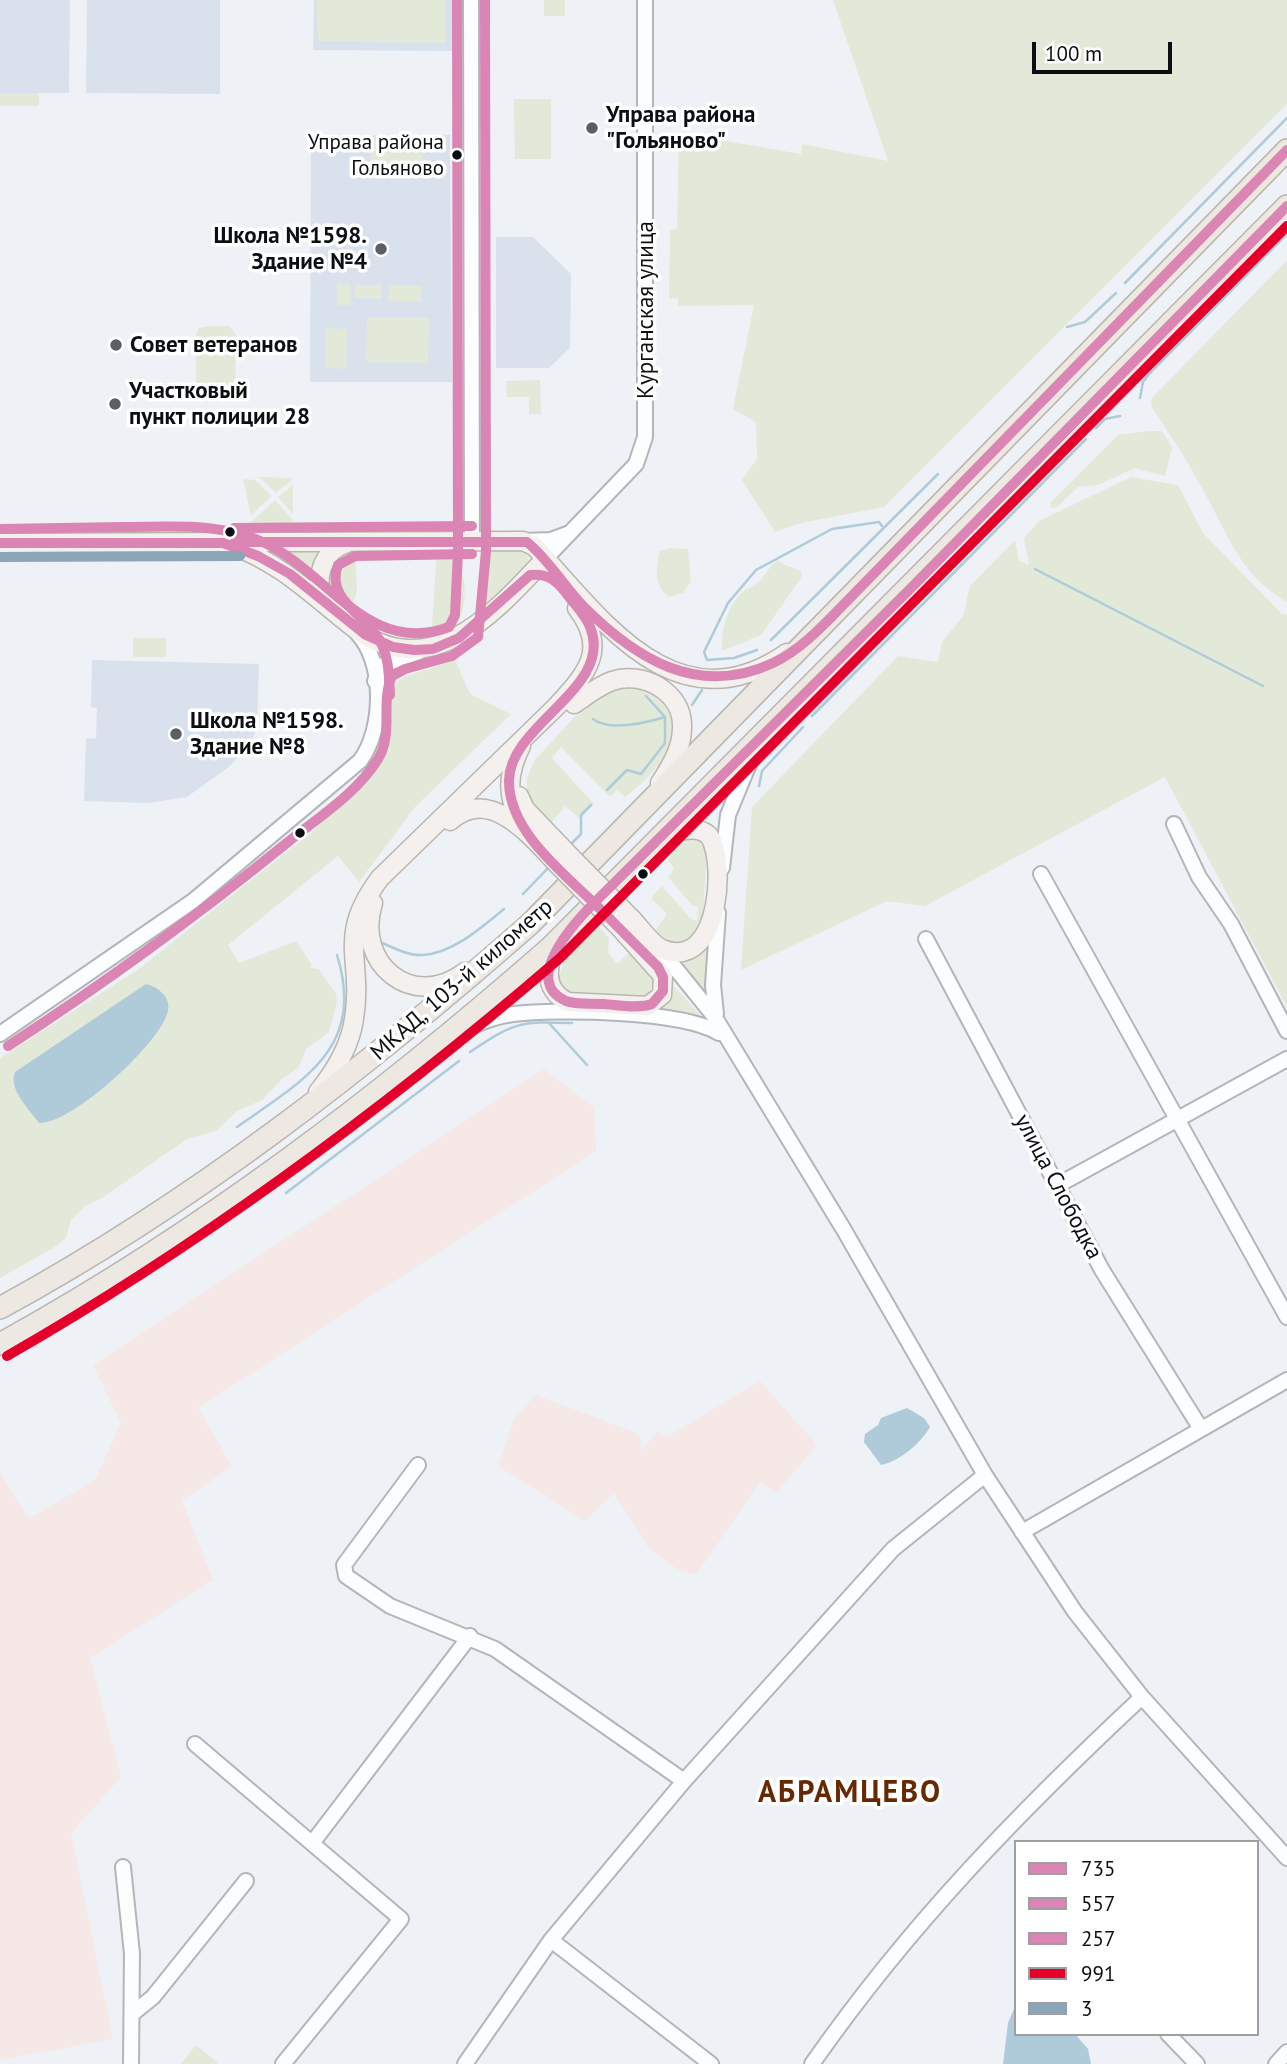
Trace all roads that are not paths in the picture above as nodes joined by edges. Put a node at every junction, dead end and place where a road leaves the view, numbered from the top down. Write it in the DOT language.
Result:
graph roads {
  1 [pos="471,0"];
  2 [pos="645,0"];
  3 [pos="1287,150"];
  4 [pos="1287,206"];
  5 [pos="569,534"];
  6 [pos="472,540"];
  7 [pos="209,541"];
  8 [pos="518,541"];
  9 [pos="0,542"];
  10 [pos="354,542"];
  11 [pos="544,559"];
  12 [pos="530,575"];
  13 [pos="850,598"];
  14 [pos="329,607"];
  15 [pos="592,611"];
  16 [pos="351,626"];
  17 [pos="425,650"];
  18 [pos="375,682"];
  19 [pos="568,703"];
  20 [pos="759,740"];
  21 [pos="1174,824"];
  22 [pos="525,831"];
  23 [pos="665,834"];
  24 [pos="601,854"];
  25 [pos="565,861"];
  26 [pos="1041,874"];
  27 [pos="579,919"];
  28 [pos="530,924"];
  29 [pos="926,939"];
  30 [pos="654,953"];
  31 [pos="720,1031"];
  32 [pos="1287,1031"];
  33 [pos="0,1034"];
  34 [pos="442,1041"];
  35 [pos="1287,1059"];
  36 [pos="1177,1119"];
  37 [pos="254,1149"];
  38 [pos="1058,1185"];
  39 [pos="0,1308"];
  40 [pos="1287,1317"];
  41 [pos="0,1344"];
  42 [pos="1287,1380"];
  43 [pos="1201,1429"];
  44 [pos="418,1465"];
  45 [pos="985,1475"];
  46 [pos="1022,1532"];
  47 [pos="470,1636"];
  48 [pos="1142,1697"];
  49 [pos="195,1744"];
  50 [pos="684,1781"];
  51 [pos="313,1842"];
  52 [pos="1287,1858"];
  53 [pos="123,1867"];
  54 [pos="246,1881"];
  55 [pos="551,1940"];
  56 [pos="132,2014"];
  57 [pos="1170,2036"];
  58 [pos="1287,2052"];
  59 [pos="131,2064"];
  60 [pos="283,2064"];
  61 [pos="465,2064"];
  62 [pos="711,2064"];
  63 [pos="811,2064"];
  64 [pos="1197,2064"];
  65 [pos="1276,2064"];
  1 -- 6 [label="street"];
  2 -- 5 [label="street, Курганская улица"];
  3 -- 13 [label="highway, МКАД, 103-й километр"];
  4 -- 20 [label="highway, МКАД, 103-й километр"];
  5 -- 8 [label="street"];
  5 -- 11 [label="street, Курганская улица"];
  6 -- 8 [label="main road"];
  6 -- 10 [label="main road"];
  7 -- 9 [label="main road"];
  7 -- 10 [label="main road"];
  7 -- 14 [label="main road"];
  8 -- 11 [label="main road"];
  10 -- 14 [label="main road"];
  11 -- 12 [label="main road, Курганская улица"];
  11 -- 15 [label="main road"];
  12 -- 17 [label="main road, Курганская улица"];
  12 -- 19 [label="main road"];
  13 -- 15 [label="main road"];
  13 -- 24 [label="highway, МКАД, 103-й километр"];
  14 -- 16 [label="main road"];
  15 -- 19 [label="main road"];
  16 -- 17 [label="main road"];
  16 -- 18 [label="street"];
  17 -- 18 [label="street"];
  18 -- 33 [label="street"];
  19 -- 22 [label="main road"];
  19 -- 24 [label="main road"];
  19 -- 25 [label="main road"];
  19 -- 37 [label="main road"];
  20 -- 23 [label="highway, МКАД, 103-й километр"];
  20 -- 31 [label="street"];
  21 -- 32 [label="street"];
  22 -- 25 [label="main road"];
  22 -- 28 [label="main road"];
  23 -- 27 [label="highway, МКАД, 103-й километр"];
  23 -- 30 [label="main road"];
  24 -- 28 [label="highway, МКАД, 103-й километр"];
  25 -- 30 [label="main road, bridge"];
  26 -- 36 [label="street"];
  27 -- 30 [label="main road"];
  27 -- 34 [label="highway, МКАД, 103-й километр"];
  28 -- 37 [label="highway, МКАД, 103-й километр"];
  29 -- 38 [label="street, улица Слободка"];
  30 -- 31 [label="street"];
  31 -- 34 [label="street"];
  31 -- 45 [label="street"];
  34 -- 41 [label="highway, МКАД, 103-й километр"];
  35 -- 36 [label="street"];
  36 -- 38 [label="street"];
  36 -- 40 [label="street"];
  37 -- 39 [label="highway, МКАД, 103-й километр"];
  38 -- 43 [label="street, улица Слободка"];
  42 -- 43 [label="street"];
  43 -- 46 [label="street"];
  44 -- 47 [label="street"];
  45 -- 46 [label="street"];
  45 -- 50 [label="street"];
  46 -- 48 [label="street"];
  47 -- 50 [label="street"];
  47 -- 51 [label="street"];
  48 -- 52 [label="street"];
  48 -- 63 [label="street"];
  49 -- 51 [label="street"];
  50 -- 55 [label="street"];
  51 -- 60 [label="street"];
  53 -- 56 [label="street"];
  54 -- 56 [label="street"];
  55 -- 61 [label="street"];
  55 -- 62 [label="street"];
  56 -- 59 [label="street"];
  57 -- 64 [label="street"];
  58 -- 65 [label="street"];
}
